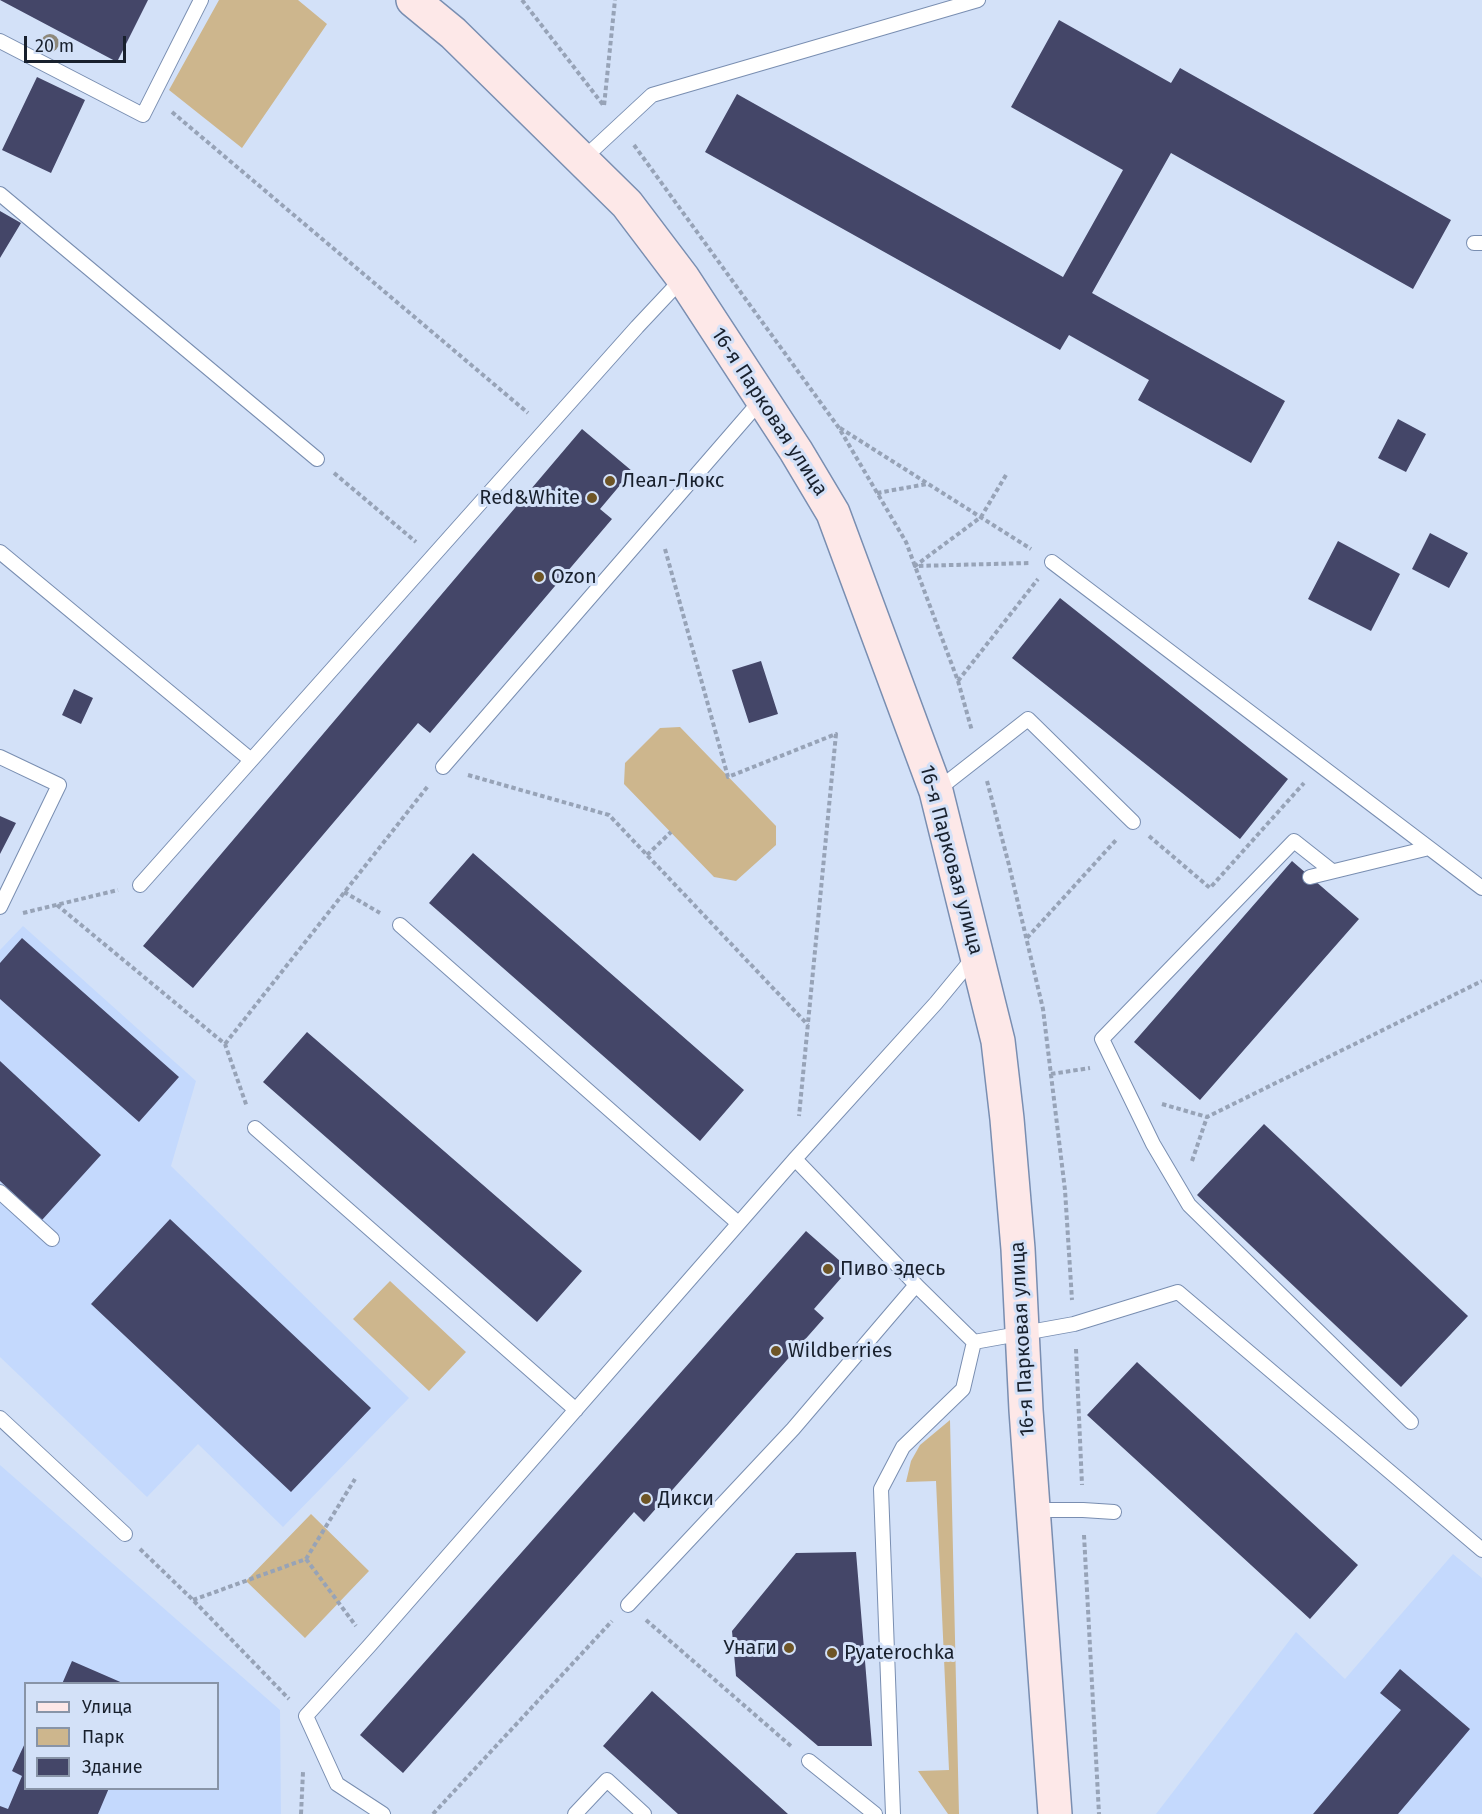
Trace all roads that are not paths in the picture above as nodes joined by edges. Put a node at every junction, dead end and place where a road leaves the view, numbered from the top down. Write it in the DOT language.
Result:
graph roads {
  1 [pos="201,0"];
  2 [pos="413,0"];
  3 [pos="978,0"];
  4 [pos="0,41"];
  5 [pos="582,160"];
  6 [pos="0,194"];
  7 [pos="683,278"];
  8 [pos="762,399"];
  9 [pos="317,459"];
  10 [pos="0,552"];
  11 [pos="1052,562"];
  12 [pos="0,757"];
  13 [pos="251,760"];
  14 [pos="443,767"];
  15 [pos="936,791"];
  16 [pos="1133,822"];
  17 [pos="1429,848"];
  18 [pos="1332,871"];
  19 [pos="1310,877"];
  20 [pos="140,885"];
  21 [pos="1482,888"];
  22 [pos="0,907"];
  23 [pos="400,925"];
  24 [pos="976,954"];
  25 [pos="255,1128"];
  26 [pos="795,1159"];
  27 [pos="0,1192"];
  28 [pos="738,1223"];
  29 [pos="52,1239"];
  30 [pos="916,1285"];
  31 [pos="1021,1332"];
  32 [pos="974,1341"];
  33 [pos="576,1410"];
  34 [pos="0,1418"];
  35 [pos="1411,1422"];
  36 [pos="1034,1510"];
  37 [pos="1114,1512"];
  38 [pos="125,1534"];
  39 [pos="1482,1550"];
  40 [pos="628,1605"];
  41 [pos="809,1761"];
  42 [pos="383,1814"];
  43 [pos="575,1814"];
  44 [pos="645,1814"];
  45 [pos="875,1814"];
  46 [pos="893,1814"];
  47 [pos="1055,1814"];
  1 -- 4 [label="lane"];
  2 -- 5 [label="main road, 16-я Парковая улица"];
  3 -- 5 [label="lane"];
  5 -- 7 [label="main road, 16-я Парковая улица"];
  6 -- 9 [label="lane"];
  7 -- 8 [label="main road, 16-я Парковая улица"];
  7 -- 13 [label="lane"];
  8 -- 14 [label="lane"];
  8 -- 15 [label="main road, 16-я Парковая улица"];
  10 -- 13 [label="lane"];
  11 -- 17 [label="lane"];
  12 -- 22 [label="lane"];
  13 -- 20 [label="lane"];
  15 -- 16 [label="lane"];
  15 -- 24 [label="main road, 16-я Парковая улица"];
  17 -- 18 [label="lane"];
  17 -- 21 [label="lane"];
  18 -- 19 [label="lane"];
  18 -- 35 [label="lane"];
  23 -- 28 [label="lane"];
  24 -- 26 [label="lane"];
  24 -- 31 [label="main road, 16-я Парковая улица"];
  25 -- 33 [label="lane"];
  26 -- 28 [label="lane"];
  26 -- 30 [label="lane"];
  27 -- 29 [label="lane"];
  28 -- 33 [label="lane"];
  30 -- 32 [label="lane"];
  30 -- 40 [label="lane"];
  31 -- 32 [label="lane"];
  31 -- 36 [label="main road, 16-я Парковая улица"];
  31 -- 39 [label="lane"];
  32 -- 46 [label="lane"];
  33 -- 42 [label="lane"];
  34 -- 38 [label="lane"];
  36 -- 37 [label="lane"];
  36 -- 47 [label="main road, 16-я Парковая улица"];
  41 -- 45 [label="lane"];
  43 -- 44 [label="lane"];
}
